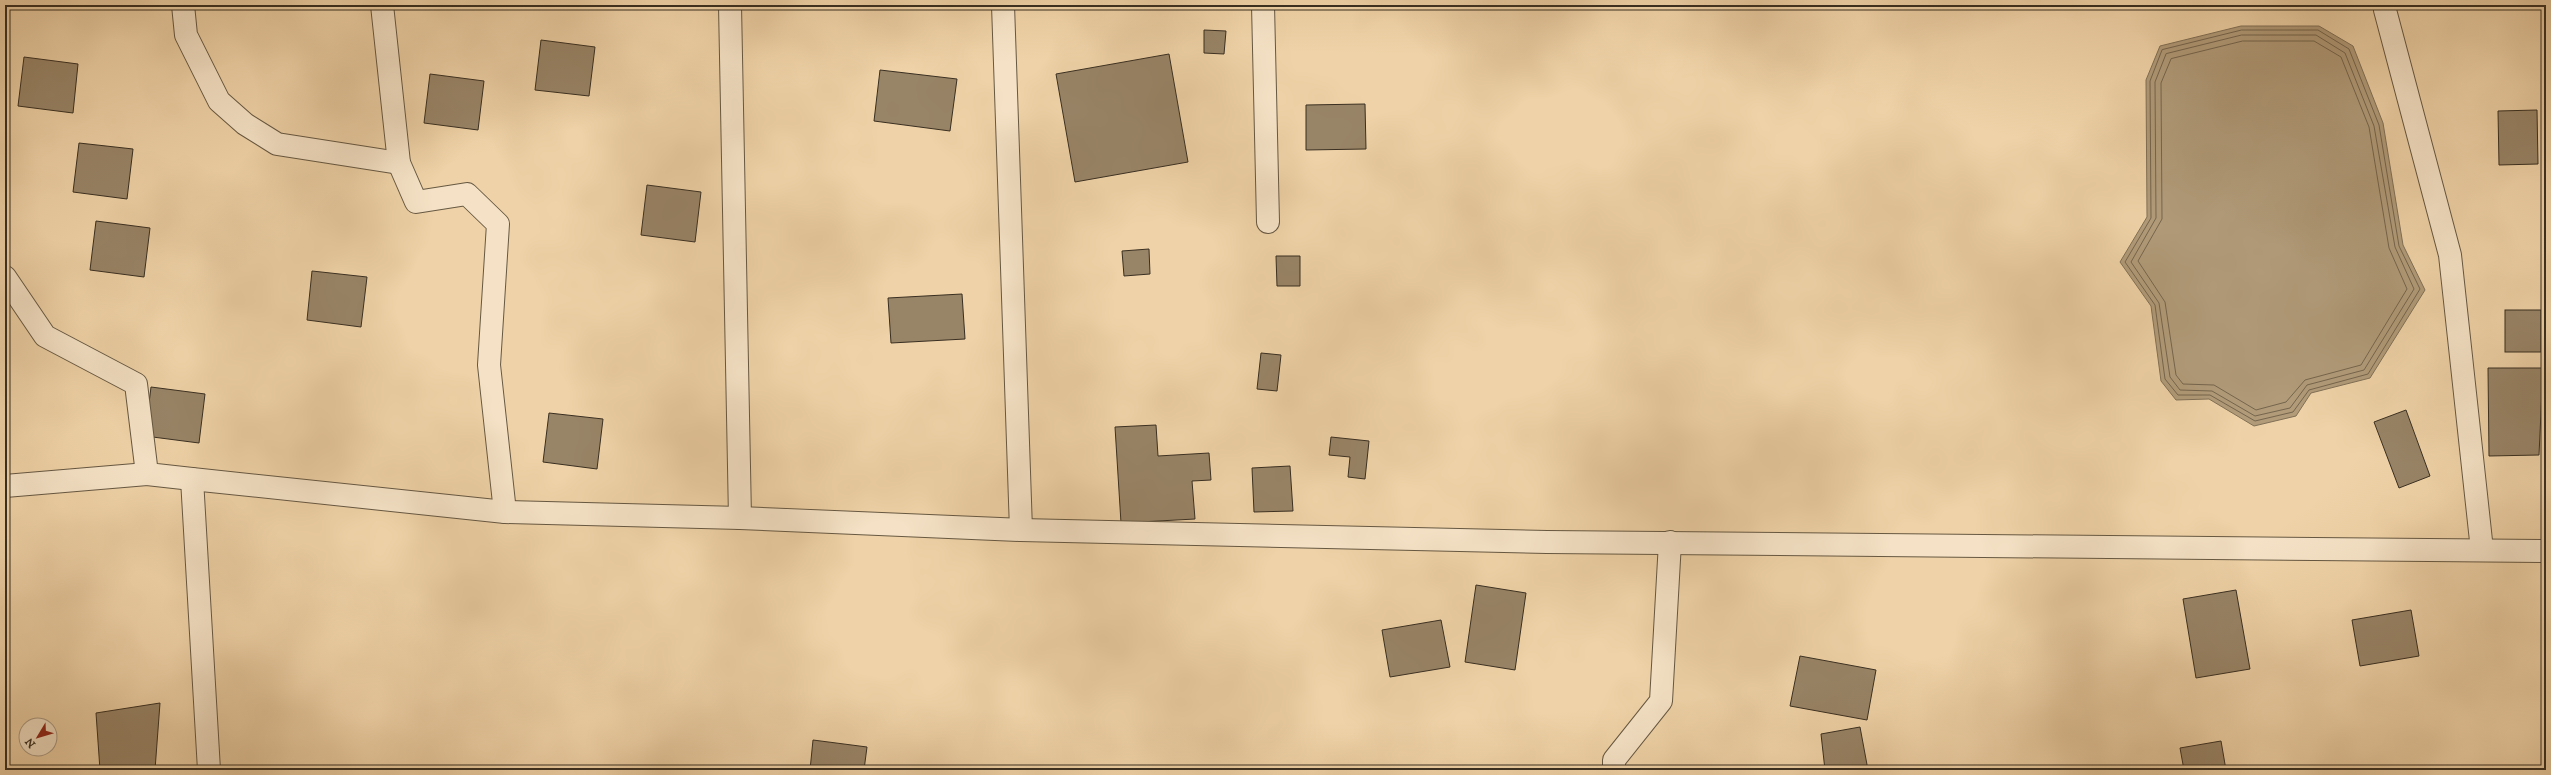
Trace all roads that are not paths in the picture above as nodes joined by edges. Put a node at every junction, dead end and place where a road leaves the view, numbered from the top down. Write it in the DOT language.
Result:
graph roads {
  1 [pos="183,5"];
  2 [pos="382,5"];
  3 [pos="730,5"];
  4 [pos="1003,5"];
  5 [pos="1263,5"];
  6 [pos="2386,5"];
  7 [pos="399,163"];
  8 [pos="1268,222"];
  9 [pos="5,277"];
  10 [pos="147,474"];
  11 [pos="192,479"];
  12 [pos="5,486"];
  13 [pos="505,512"];
  14 [pos="740,518"];
  15 [pos="1021,530"];
  16 [pos="1670,542"];
  17 [pos="2482,550"];
  18 [pos="2546,551"];
  19 [pos="209,770"];
  20 [pos="1614,770"];
  1 -- 7 [label="street"];
  2 -- 7 [label="street"];
  3 -- 14 [label="street"];
  4 -- 15 [label="street"];
  5 -- 8 [label="street"];
  6 -- 17 [label="street"];
  7 -- 13 [label="street"];
  9 -- 10 [label="street"];
  10 -- 11 [label="street"];
  10 -- 12 [label="street"];
  11 -- 13 [label="street"];
  11 -- 19 [label="street"];
  13 -- 14 [label="street"];
  14 -- 15 [label="street"];
  15 -- 16 [label="street"];
  16 -- 17 [label="street"];
  16 -- 20 [label="street"];
  17 -- 18 [label="street"];
}
